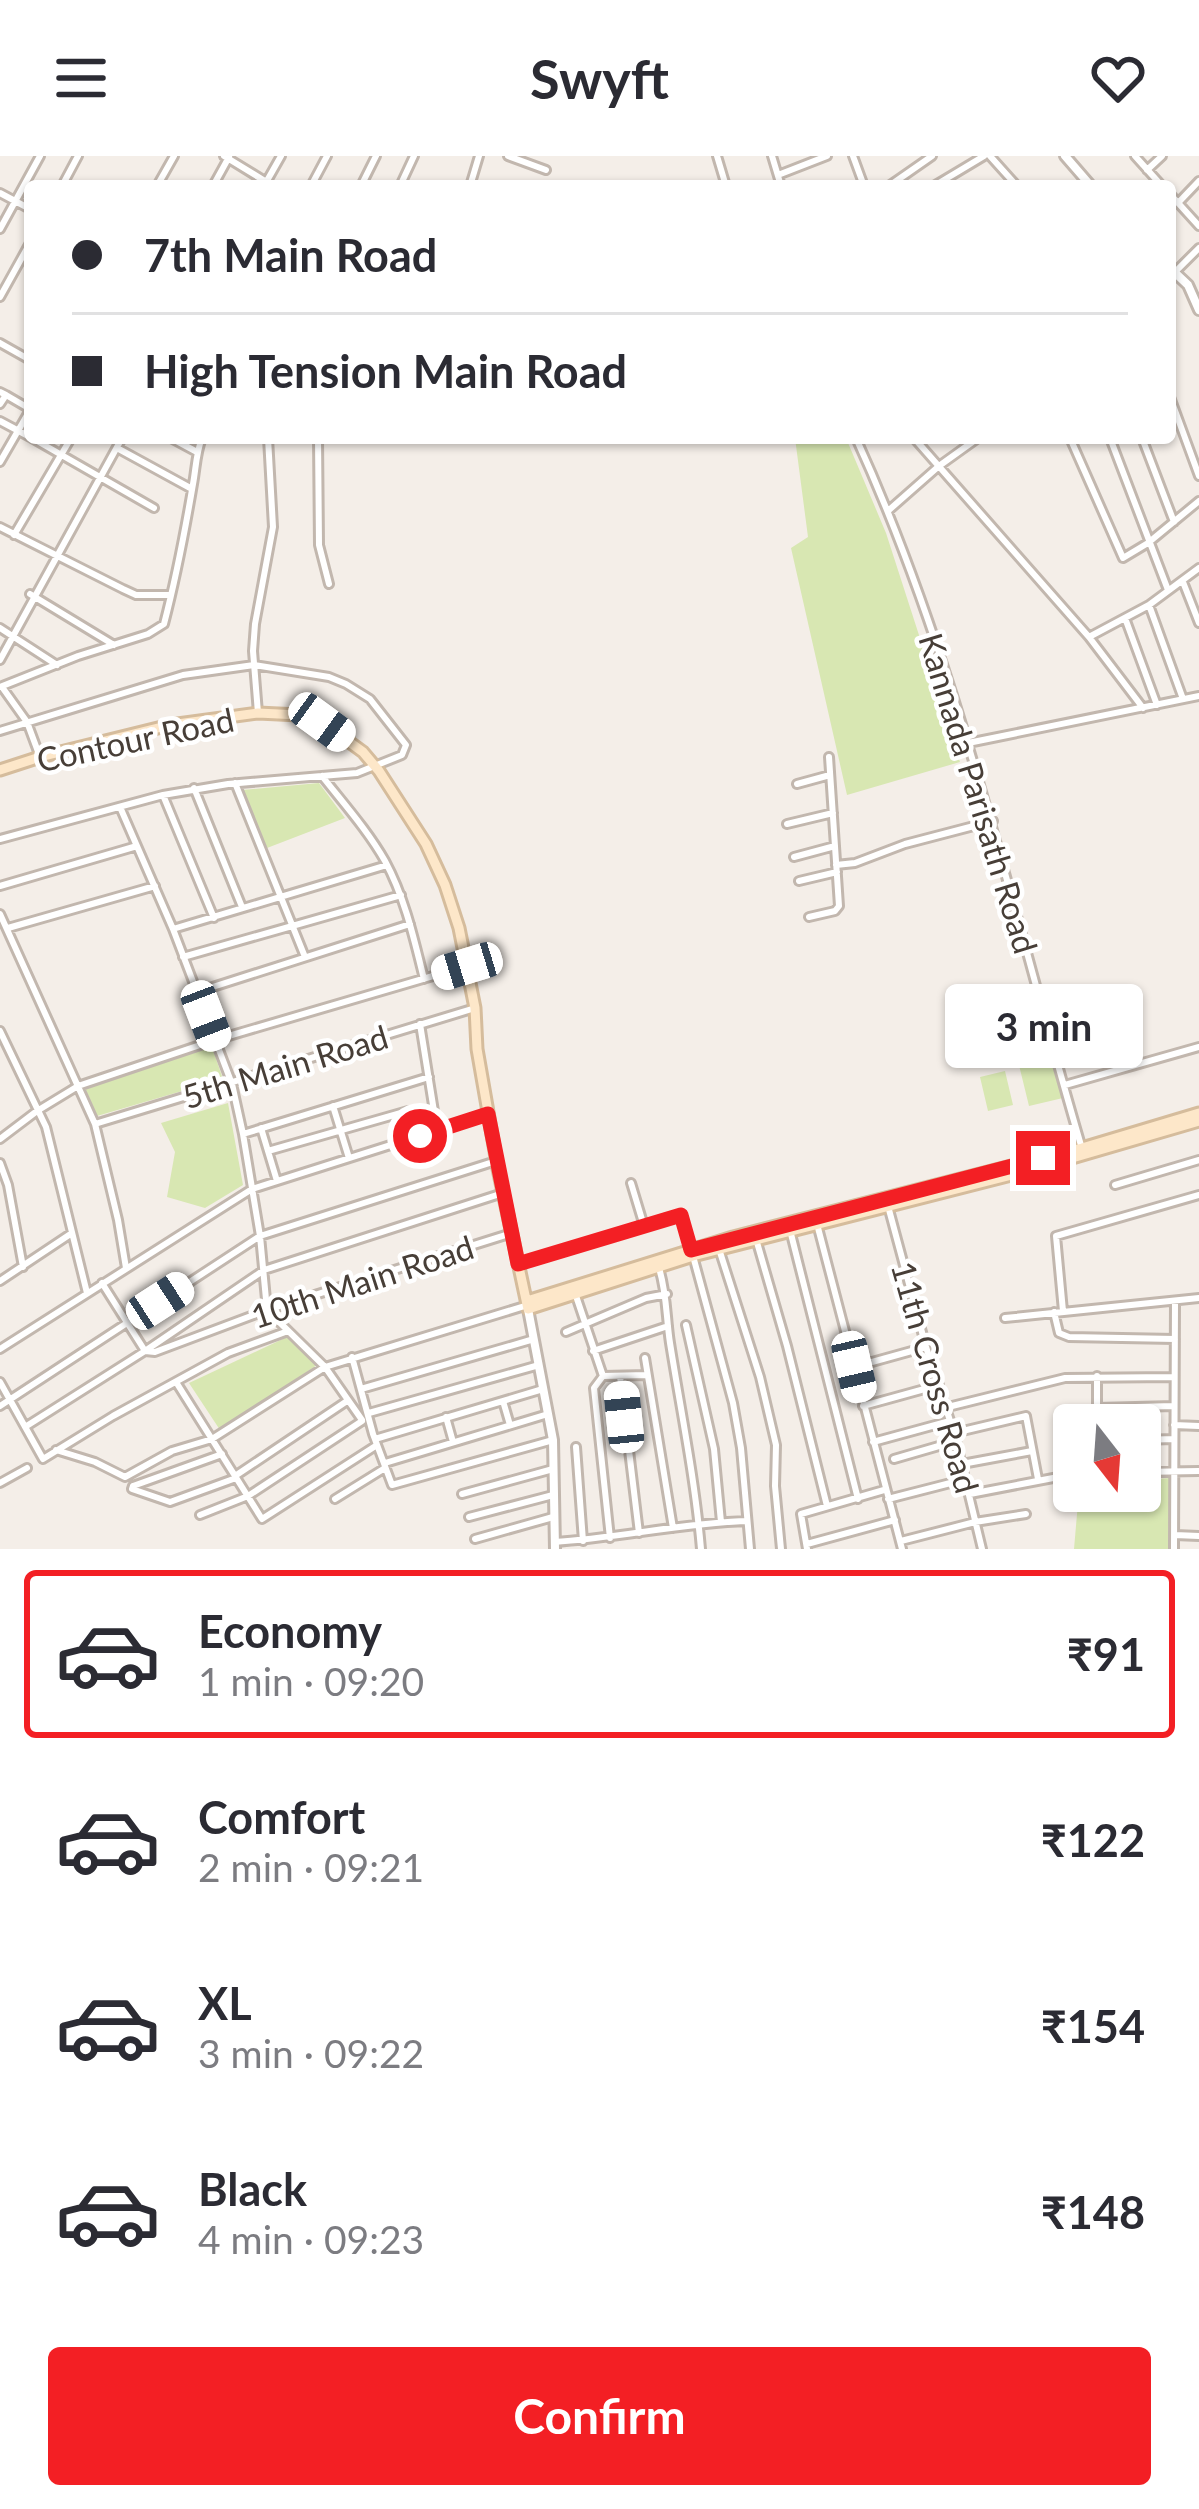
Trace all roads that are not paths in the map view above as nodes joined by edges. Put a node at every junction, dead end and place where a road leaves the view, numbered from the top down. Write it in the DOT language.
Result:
graph roads {
  1 [pos="508,156"];
  2 [pos="772,156"];
  3 [pos="827,156"];
  4 [pos="932,156"];
  5 [pos="987,156"];
  6 [pos="1065,156"];
  7 [pos="1135,156"];
  8 [pos="1162,156"];
  9 [pos="227,157"];
  10 [pos="917,160"];
  11 [pos="546,170"];
  12 [pos="1148,170"];
  13 [pos="778,175"];
  14 [pos="262,180"];
  15 [pos="779,180"];
  16 [pos="945,180"];
  17 [pos="1012,180"];
  18 [pos="1086,180"];
  19 [pos="1157,180"];
  20 [pos="1199,181"];
  21 [pos="24,187"];
  22 [pos="0,193"];
  23 [pos="1176,201"];
  24 [pos="16,202"];
  25 [pos="1178,203"];
  26 [pos="24,206"];
  27 [pos="1199,226"];
  28 [pos="0,229"];
  29 [pos="1199,248"];
  30 [pos="24,254"];
  31 [pos="1176,269"];
  32 [pos="1176,276"];
  33 [pos="0,297"];
  34 [pos="1199,310"];
  35 [pos="3,393"];
  36 [pos="0,404"];
  37 [pos="1176,413"];
  38 [pos="24,420"];
  39 [pos="0,421"];
  40 [pos="18,430"];
  41 [pos="24,433"];
  42 [pos="44,444"];
  43 [pos="68,444"];
  44 [pos="119,444"];
  45 [pos="182,444"];
  46 [pos="199,444"];
  47 [pos="268,444"];
  48 [pos="318,444"];
  49 [pos="859,444"];
  50 [pos="919,444"];
  51 [pos="970,444"];
  52 [pos="1073,444"];
  53 [pos="1112,444"];
  54 [pos="1144,444"];
  55 [pos="117,448"];
  56 [pos="196,452"];
  57 [pos="62,454"];
  58 [pos="0,462"];
  59 [pos="939,466"];
  60 [pos="1199,476"];
  61 [pos="101,477"];
  62 [pos="192,489"];
  63 [pos="1199,501"];
  64 [pos="154,508"];
  65 [pos="889,510"];
  66 [pos="1174,522"];
  67 [pos="0,527"];
  68 [pos="14,535"];
  69 [pos="1148,543"];
  70 [pos="57,557"];
  71 [pos="1199,568"];
  72 [pos="1183,582"];
  73 [pos="329,584"];
  74 [pos="1168,590"];
  75 [pos="171,595"];
  76 [pos="33,596"];
  77 [pos="1149,604"];
  78 [pos="1124,618"];
  79 [pos="1199,623"];
  80 [pos="0,628"];
  81 [pos="14,635"];
  82 [pos="1089,637"];
  83 [pos="114,645"];
  84 [pos="0,660"];
  85 [pos="57,665"];
  86 [pos="254,665"];
  87 [pos="1,686"];
  88 [pos="1199,696"];
  89 [pos="1183,699"];
  90 [pos="1157,705"];
  91 [pos="1143,708"];
  92 [pos="258,713"];
  93 [pos="28,722"];
  94 [pos="0,731"];
  95 [pos="968,743"];
  96 [pos="40,757"];
  97 [pos="829,757"];
  98 [pos="375,766"];
  99 [pos="0,770"];
  100 [pos="830,775"];
  101 [pos="322,776"];
  102 [pos="236,783"];
  103 [pos="797,784"];
  104 [pos="194,788"];
  105 [pos="163,794"];
  106 [pos="120,807"];
  107 [pos="833,813"];
  108 [pos="993,821"];
  109 [pos="787,824"];
  110 [pos="0,838"];
  111 [pos="137,846"];
  112 [pos="835,846"];
  113 [pos="794,857"];
  114 [pos="387,865"];
  115 [pos="837,868"];
  116 [pos="799,881"];
  117 [pos="0,886"];
  118 [pos="155,886"];
  119 [pos="401,896"];
  120 [pos="281,897"];
  121 [pos="243,909"];
  122 [pos="0,914"];
  123 [pos="809,917"];
  124 [pos="214,918"];
  125 [pos="410,924"];
  126 [pos="293,927"];
  127 [pos="7,928"];
  128 [pos="173,929"];
  129 [pos="183,957"];
  130 [pos="305,957"];
  131 [pos="467,966"];
  132 [pos="424,979"];
  133 [pos="196,992"];
  134 [pos="476,1008"];
  135 [pos="420,1024"];
  136 [pos="0,1031"];
  137 [pos="215,1040"];
  138 [pos="1199,1047"];
  139 [pos="429,1077"];
  140 [pos="232,1084"];
  141 [pos="1066,1085"];
  142 [pos="78,1086"];
  143 [pos="333,1106"];
  144 [pos="37,1111"];
  145 [pos="488,1114"];
  146 [pos="1199,1117"];
  147 [pos="95,1124"];
  148 [pos="261,1128"];
  149 [pos="340,1129"];
  150 [pos="437,1130"];
  151 [pos="244,1134"];
  152 [pos="420,1136"];
  153 [pos="0,1138"];
  154 [pos="268,1151"];
  155 [pos="1083,1151"];
  156 [pos="349,1158"];
  157 [pos="1199,1160"];
  158 [pos="496,1161"];
  159 [pos="0,1163"];
  160 [pos="277,1181"];
  161 [pos="631,1183"];
  162 [pos="8,1185"];
  163 [pos="1115,1185"];
  164 [pos="0,1190"];
  165 [pos="251,1190"];
  166 [pos="503,1193"];
  167 [pos="1199,1195"];
  168 [pos="888,1206"];
  169 [pos="817,1224"];
  170 [pos="644,1226"];
  171 [pos="790,1230"];
  172 [pos="72,1233"];
  173 [pos="512,1233"];
  174 [pos="260,1235"];
  175 [pos="756,1239"];
  176 [pos="718,1246"];
  177 [pos="692,1253"];
  178 [pos="658,1263"];
  179 [pos="518,1264"];
  180 [pos="23,1267"];
  181 [pos="126,1268"];
  182 [pos="264,1270"];
  183 [pos="0,1281"];
  184 [pos="103,1283"];
  185 [pos="87,1293"];
  186 [pos="575,1293"];
  187 [pos="667,1294"];
  188 [pos="1199,1298"];
  189 [pos="1175,1300"];
  190 [pos="528,1305"];
  191 [pos="267,1310"];
  192 [pos="1059,1312"];
  193 [pos="1005,1318"];
  194 [pos="127,1323"];
  195 [pos="585,1325"];
  196 [pos="686,1325"];
  197 [pos="668,1326"];
  198 [pos="288,1331"];
  199 [pos="566,1332"];
  200 [pos="534,1339"];
  201 [pos="1174,1339"];
  202 [pos="926,1347"];
  203 [pos="0,1349"];
  204 [pos="145,1351"];
  205 [pos="593,1351"];
  206 [pos="352,1357"];
  207 [pos="645,1358"];
  208 [pos="539,1365"];
  209 [pos="326,1367"];
  210 [pos="854,1367"];
  211 [pos="647,1375"];
  212 [pos="603,1376"];
  213 [pos="620,1376"];
  214 [pos="1097,1376"];
  215 [pos="1174,1376"];
  216 [pos="0,1382"];
  217 [pos="176,1382"];
  218 [pos="939,1385"];
  219 [pos="362,1389"];
  220 [pos="543,1389"];
  221 [pos="10,1400"];
  222 [pos="348,1401"];
  223 [pos="503,1401"];
  224 [pos="1097,1404"];
  225 [pos="0,1406"];
  226 [pos="863,1406"];
  227 [pos="1161,1406"];
  228 [pos="1174,1406"];
  229 [pos="946,1408"];
  230 [pos="368,1411"];
  231 [pos="548,1414"];
  232 [pos="360,1417"];
  233 [pos="446,1417"];
  234 [pos="950,1420"];
  235 [pos="510,1425"];
  236 [pos="1174,1425"];
  237 [pos="1199,1426"];
  238 [pos="25,1427"];
  239 [pos="955,1437"];
  240 [pos="212,1439"];
  241 [pos="375,1439"];
  242 [pos="1161,1439"];
  243 [pos="1174,1439"];
  244 [pos="553,1441"];
  245 [pos="454,1442"];
  246 [pos="872,1442"];
  247 [pos="576,1447"];
  248 [pos="56,1450"];
  249 [pos="1032,1451"];
  250 [pos="222,1454"];
  251 [pos="894,1459"];
  252 [pos="962,1464"];
  253 [pos="385,1465"];
  254 [pos="27,1468"];
  255 [pos="553,1469"];
  256 [pos="1161,1471"];
  257 [pos="1174,1471"];
  258 [pos="1199,1471"];
  259 [pos="236,1477"];
  260 [pos="1053,1477"];
  261 [pos="966,1479"];
  262 [pos="1038,1479"];
  263 [pos="0,1483"];
  264 [pos="462,1494"];
  265 [pos="970,1494"];
  266 [pos="553,1495"];
  267 [pos="886,1495"];
  268 [pos="248,1496"];
  269 [pos="857,1498"];
  270 [pos="335,1499"];
  271 [pos="827,1506"];
  272 [pos="1026,1514"];
  273 [pos="200,1515"];
  274 [pos="469,1517"];
  275 [pos="554,1517"];
  276 [pos="895,1520"];
  277 [pos="747,1521"];
  278 [pos="721,1522"];
  279 [pos="975,1522"];
  280 [pos="699,1525"];
  281 [pos="673,1528"];
  282 [pos="639,1534"];
  283 [pos="628,1535"];
  284 [pos="1174,1535"];
  285 [pos="1199,1536"];
  286 [pos="610,1538"];
  287 [pos="476,1539"];
  288 [pos="583,1540"];
  289 [pos="901,1545"];
  290 [pos="555,1546"];
  291 [pos="807,1546"];
  292 [pos="630,1549"];
  293 [pos="701,1549"];
  294 [pos="750,1549"];
  295 [pos="781,1549"];
  296 [pos="982,1549"];
  297 [pos="1174,1549"];
  1 -- 11 [label="street"];
  2 -- 13 [label="street"];
  3 -- 13 [label="street"];
  4 -- 10 [label="street"];
  5 -- 16 [label="street"];
  5 -- 17 [label="street"];
  6 -- 18 [label="street"];
  7 -- 12 [label="street"];
  8 -- 12 [label="street"];
  9 -- 14 [label="street"];
  12 -- 19 [label="street"];
  13 -- 15 [label="street"];
  20 -- 25 [label="street"];
  21 -- 24 [label="street"];
  22 -- 24 [label="street"];
  23 -- 25 [label="street"];
  24 -- 26 [label="street"];
  24 -- 28 [label="street"];
  25 -- 27 [label="street"];
  29 -- 31 [label="street"];
  30 -- 33 [label="street"];
  32 -- 34 [label="street"];
  35 -- 36 [label="street"];
  37 -- 60 [label="street"];
  38 -- 40 [label="street"];
  39 -- 40 [label="street"];
  40 -- 41 [label="street"];
  40 -- 58 [label="street"];
  42 -- 57 [label="street"];
  43 -- 57 [label="street"];
  44 -- 55 [label="street"];
  45 -- 56 [label="street"];
  46 -- 56 [label="street"];
  47 -- 86 [label="street"];
  48 -- 73 [label="street"];
  49 -- 65 [label="street, Kannada Parisath Road"];
  50 -- 59 [label="street"];
  51 -- 59 [label="street"];
  52 -- 69 [label="street"];
  53 -- 69 [label="street"];
  54 -- 66 [label="street"];
  55 -- 61 [label="street"];
  55 -- 62 [label="street"];
  56 -- 62 [label="street"];
  57 -- 61 [label="street"];
  57 -- 68 [label="street"];
  59 -- 65 [label="street"];
  59 -- 82 [label="street"];
  61 -- 64 [label="street"];
  61 -- 70 [label="street"];
  62 -- 75 [label="street"];
  63 -- 66 [label="street"];
  65 -- 95 [label="street, Kannada Parisath Road"];
  66 -- 69 [label="street"];
  67 -- 68 [label="street"];
  68 -- 70 [label="street"];
  69 -- 74 [label="street"];
  70 -- 75 [label="street"];
  70 -- 76 [label="street"];
  71 -- 72 [label="street"];
  72 -- 74 [label="street"];
  72 -- 79 [label="street"];
  74 -- 77 [label="street"];
  75 -- 83 [label="street"];
  76 -- 81 [label="street"];
  76 -- 83 [label="street"];
  77 -- 78 [label="street"];
  77 -- 89 [label="street"];
  78 -- 82 [label="street"];
  78 -- 90 [label="street"];
  80 -- 81 [label="street"];
  81 -- 84 [label="street"];
  81 -- 85 [label="street"];
  82 -- 91 [label="street"];
  83 -- 85 [label="street"];
  85 -- 87 [label="street"];
  86 -- 92 [label="street"];
  86 -- 93 [label="street"];
  86 -- 98 [label="street"];
  87 -- 93 [label="street"];
  88 -- 89 [label="street"];
  89 -- 90 [label="street"];
  90 -- 91 [label="street"];
  91 -- 95 [label="street"];
  92 -- 96 [label="main road, Contour Road"];
  92 -- 98 [label="main road, Contour Road"];
  93 -- 94 [label="street"];
  93 -- 96 [label="street"];
  95 -- 108 [label="street, Kannada Parisath Road"];
  96 -- 99 [label="main road, Contour Road"];
  97 -- 100 [label="street"];
  98 -- 101 [label="street"];
  98 -- 131 [label="main road, Contour Road"];
  100 -- 103 [label="street"];
  100 -- 107 [label="street"];
  101 -- 102 [label="street"];
  101 -- 114 [label="street"];
  102 -- 104 [label="street"];
  102 -- 120 [label="street"];
  104 -- 105 [label="street"];
  104 -- 121 [label="street"];
  105 -- 106 [label="street"];
  105 -- 124 [label="street"];
  106 -- 110 [label="street"];
  106 -- 111 [label="street"];
  107 -- 109 [label="street"];
  107 -- 112 [label="street"];
  108 -- 115 [label="street"];
  108 -- 141 [label="street, Kannada Parisath Road"];
  111 -- 117 [label="street"];
  111 -- 118 [label="street"];
  112 -- 113 [label="street"];
  112 -- 115 [label="street"];
  114 -- 119 [label="street"];
  114 -- 120 [label="street"];
  115 -- 116 [label="street"];
  115 -- 123 [label="street"];
  118 -- 127 [label="street"];
  118 -- 128 [label="street"];
  119 -- 125 [label="street"];
  119 -- 126 [label="street"];
  120 -- 121 [label="street"];
  120 -- 126 [label="street"];
  121 -- 124 [label="street"];
  122 -- 127 [label="street"];
  124 -- 128 [label="street"];
  125 -- 130 [label="street"];
  125 -- 132 [label="street"];
  126 -- 129 [label="street"];
  126 -- 130 [label="street"];
  127 -- 142 [label="street"];
  128 -- 129 [label="street"];
  129 -- 133 [label="street"];
  130 -- 133 [label="street"];
  131 -- 132 [label="street"];
  131 -- 134 [label="main road, Contour Road"];
  132 -- 137 [label="street"];
  133 -- 137 [label="street"];
  134 -- 135 [label="street, 5th Main Road"];
  134 -- 145 [label="main road, Contour Road"];
  135 -- 139 [label="street"];
  135 -- 140 [label="street, 5th Main Road"];
  136 -- 144 [label="street"];
  137 -- 140 [label="street"];
  137 -- 142 [label="street"];
  138 -- 141 [label="street"];
  139 -- 143 [label="street"];
  139 -- 150 [label="street"];
  140 -- 147 [label="street, 5th Main Road"];
  140 -- 151 [label="street"];
  141 -- 155 [label="street, Kannada Parisath Road"];
  142 -- 144 [label="street"];
  142 -- 147 [label="street"];
  143 -- 148 [label="street"];
  143 -- 149 [label="street"];
  144 -- 153 [label="street"];
  144 -- 172 [label="street"];
  145 -- 150 [label="street"];
  145 -- 158 [label="main road, Contour Road"];
  146 -- 155 [label="main road"];
  147 -- 181 [label="street"];
  148 -- 151 [label="street"];
  148 -- 154 [label="street"];
  149 -- 152 [label="street"];
  149 -- 154 [label="street"];
  149 -- 156 [label="street"];
  150 -- 152 [label="street"];
  151 -- 165 [label="street"];
  152 -- 156 [label="street"];
  154 -- 160 [label="street"];
  155 -- 168 [label="main road"];
  155 -- 176 [label="main road"];
  156 -- 160 [label="street"];
  157 -- 163 [label="street"];
  158 -- 166 [label="main road, Contour Road"];
  158 -- 174 [label="street"];
  159 -- 162 [label="street"];
  160 -- 165 [label="street"];
  161 -- 170 [label="street"];
  162 -- 164 [label="street"];
  162 -- 180 [label="street"];
  165 -- 174 [label="street"];
  165 -- 181 [label="street"];
  166 -- 173 [label="main road, Contour Road"];
  166 -- 182 [label="street"];
  167 -- 192 [label="street"];
  168 -- 169 [label="main road"];
  168 -- 202 [label="street, 11th Cross Road"];
  169 -- 171 [label="main road"];
  169 -- 210 [label="street"];
  170 -- 177 [label="street"];
  170 -- 179 [label="street"];
  171 -- 175 [label="main road"];
  171 -- 269 [label="street"];
  172 -- 180 [label="street"];
  172 -- 185 [label="street"];
  173 -- 179 [label="main road, Contour Road"];
  173 -- 191 [label="street, 10th Main Road"];
  174 -- 182 [label="street"];
  174 -- 194 [label="street"];
  175 -- 176 [label="main road"];
  175 -- 271 [label="street"];
  176 -- 177 [label="main road"];
  176 -- 295 [label="street"];
  177 -- 178 [label="main road"];
  177 -- 277 [label="street"];
  178 -- 186 [label="main road"];
  178 -- 187 [label="street"];
  178 -- 190 [label="main road"];
  179 -- 190 [label="main road, Contour Road"];
  180 -- 183 [label="street"];
  181 -- 184 [label="street"];
  182 -- 191 [label="street"];
  182 -- 204 [label="street"];
  184 -- 185 [label="street"];
  184 -- 194 [label="street"];
  185 -- 203 [label="street"];
  186 -- 190 [label="main road"];
  186 -- 195 [label="street"];
  187 -- 195 [label="street"];
  187 -- 197 [label="street"];
  188 -- 189 [label="street"];
  189 -- 192 [label="street"];
  189 -- 201 [label="street"];
  190 -- 200 [label="street, Contour Road"];
  190 -- 206 [label="street"];
  191 -- 198 [label="street"];
  191 -- 204 [label="street, 10th Main Road"];
  192 -- 193 [label="street"];
  192 -- 201 [label="street"];
  194 -- 204 [label="street"];
  194 -- 221 [label="street"];
  195 -- 199 [label="street"];
  195 -- 205 [label="street"];
  196 -- 278 [label="street"];
  197 -- 205 [label="street"];
  197 -- 280 [label="street"];
  198 -- 209 [label="street"];
  198 -- 217 [label="street"];
  200 -- 208 [label="street, Contour Road"];
  200 -- 219 [label="street"];
  201 -- 215 [label="street"];
  202 -- 210 [label="street"];
  202 -- 218 [label="street, 11th Cross Road"];
  204 -- 238 [label="street"];
  205 -- 212 [label="street"];
  206 -- 209 [label="street"];
  206 -- 219 [label="street"];
  207 -- 211 [label="street"];
  208 -- 220 [label="street, Contour Road"];
  208 -- 230 [label="street"];
  209 -- 222 [label="street"];
  209 -- 240 [label="street"];
  210 -- 226 [label="street"];
  211 -- 213 [label="street"];
  211 -- 281 [label="street"];
  212 -- 213 [label="street"];
  212 -- 286 [label="street"];
  213 -- 282 [label="street"];
  214 -- 215 [label="street"];
  214 -- 224 [label="street"];
  214 -- 229 [label="street"];
  215 -- 228 [label="street"];
  216 -- 221 [label="street"];
  217 -- 240 [label="street"];
  217 -- 248 [label="street"];
  218 -- 226 [label="street"];
  218 -- 229 [label="street, 11th Cross Road"];
  219 -- 230 [label="street"];
  220 -- 223 [label="street"];
  220 -- 231 [label="street, Contour Road"];
  221 -- 225 [label="street"];
  221 -- 238 [label="street"];
  222 -- 232 [label="street"];
  222 -- 259 [label="street"];
  223 -- 233 [label="street"];
  223 -- 235 [label="street"];
  226 -- 246 [label="street"];
  227 -- 228 [label="street"];
  228 -- 236 [label="street"];
  229 -- 234 [label="street, 11th Cross Road"];
  230 -- 232 [label="street"];
  230 -- 241 [label="street"];
  231 -- 235 [label="street"];
  231 -- 244 [label="street, Contour Road"];
  232 -- 241 [label="street"];
  232 -- 268 [label="street"];
  233 -- 241 [label="street"];
  233 -- 245 [label="street"];
  234 -- 239 [label="street, 11th Cross Road"];
  234 -- 246 [label="street"];
  235 -- 245 [label="street"];
  236 -- 237 [label="street"];
  236 -- 243 [label="street"];
  238 -- 248 [label="street"];
  239 -- 249 [label="street"];
  239 -- 251 [label="street"];
  239 -- 252 [label="street, 11th Cross Road"];
  240 -- 248 [label="street"];
  240 -- 250 [label="street"];
  241 -- 253 [label="street"];
  241 -- 268 [label="street"];
  242 -- 243 [label="street"];
  243 -- 257 [label="street"];
  244 -- 253 [label="street"];
  244 -- 255 [label="street, Contour Road"];
  245 -- 253 [label="street"];
  246 -- 267 [label="street"];
  247 -- 288 [label="street"];
  249 -- 252 [label="street"];
  249 -- 262 [label="street"];
  250 -- 259 [label="street"];
  250 -- 259 [label="street"];
  252 -- 261 [label="street, 11th Cross Road"];
  253 -- 270 [label="street"];
  254 -- 263 [label="street"];
  255 -- 264 [label="street"];
  255 -- 266 [label="street, Contour Road"];
  256 -- 257 [label="street"];
  257 -- 258 [label="street"];
  257 -- 284 [label="street"];
  259 -- 268 [label="street"];
  260 -- 262 [label="street"];
  261 -- 265 [label="street, 11th Cross Road"];
  261 -- 267 [label="street"];
  262 -- 265 [label="street"];
  265 -- 279 [label="street, 11th Cross Road"];
  266 -- 274 [label="street"];
  266 -- 275 [label="street, Contour Road"];
  267 -- 269 [label="street"];
  267 -- 276 [label="street"];
  268 -- 273 [label="street"];
  269 -- 271 [label="street"];
  271 -- 291 [label="street"];
  272 -- 279 [label="street"];
  275 -- 287 [label="street"];
  275 -- 290 [label="street, Contour Road"];
  276 -- 289 [label="street"];
  276 -- 291 [label="street"];
  277 -- 278 [label="street"];
  277 -- 294 [label="street"];
  278 -- 280 [label="street"];
  279 -- 289 [label="street"];
  279 -- 296 [label="street, 11th Cross Road"];
  280 -- 281 [label="street"];
  280 -- 293 [label="street"];
  281 -- 282 [label="street"];
  282 -- 283 [label="street"];
  283 -- 286 [label="street"];
  283 -- 292 [label="street"];
  284 -- 285 [label="street"];
  284 -- 297 [label="street"];
  286 -- 288 [label="street"];
  288 -- 290 [label="street"];
}
